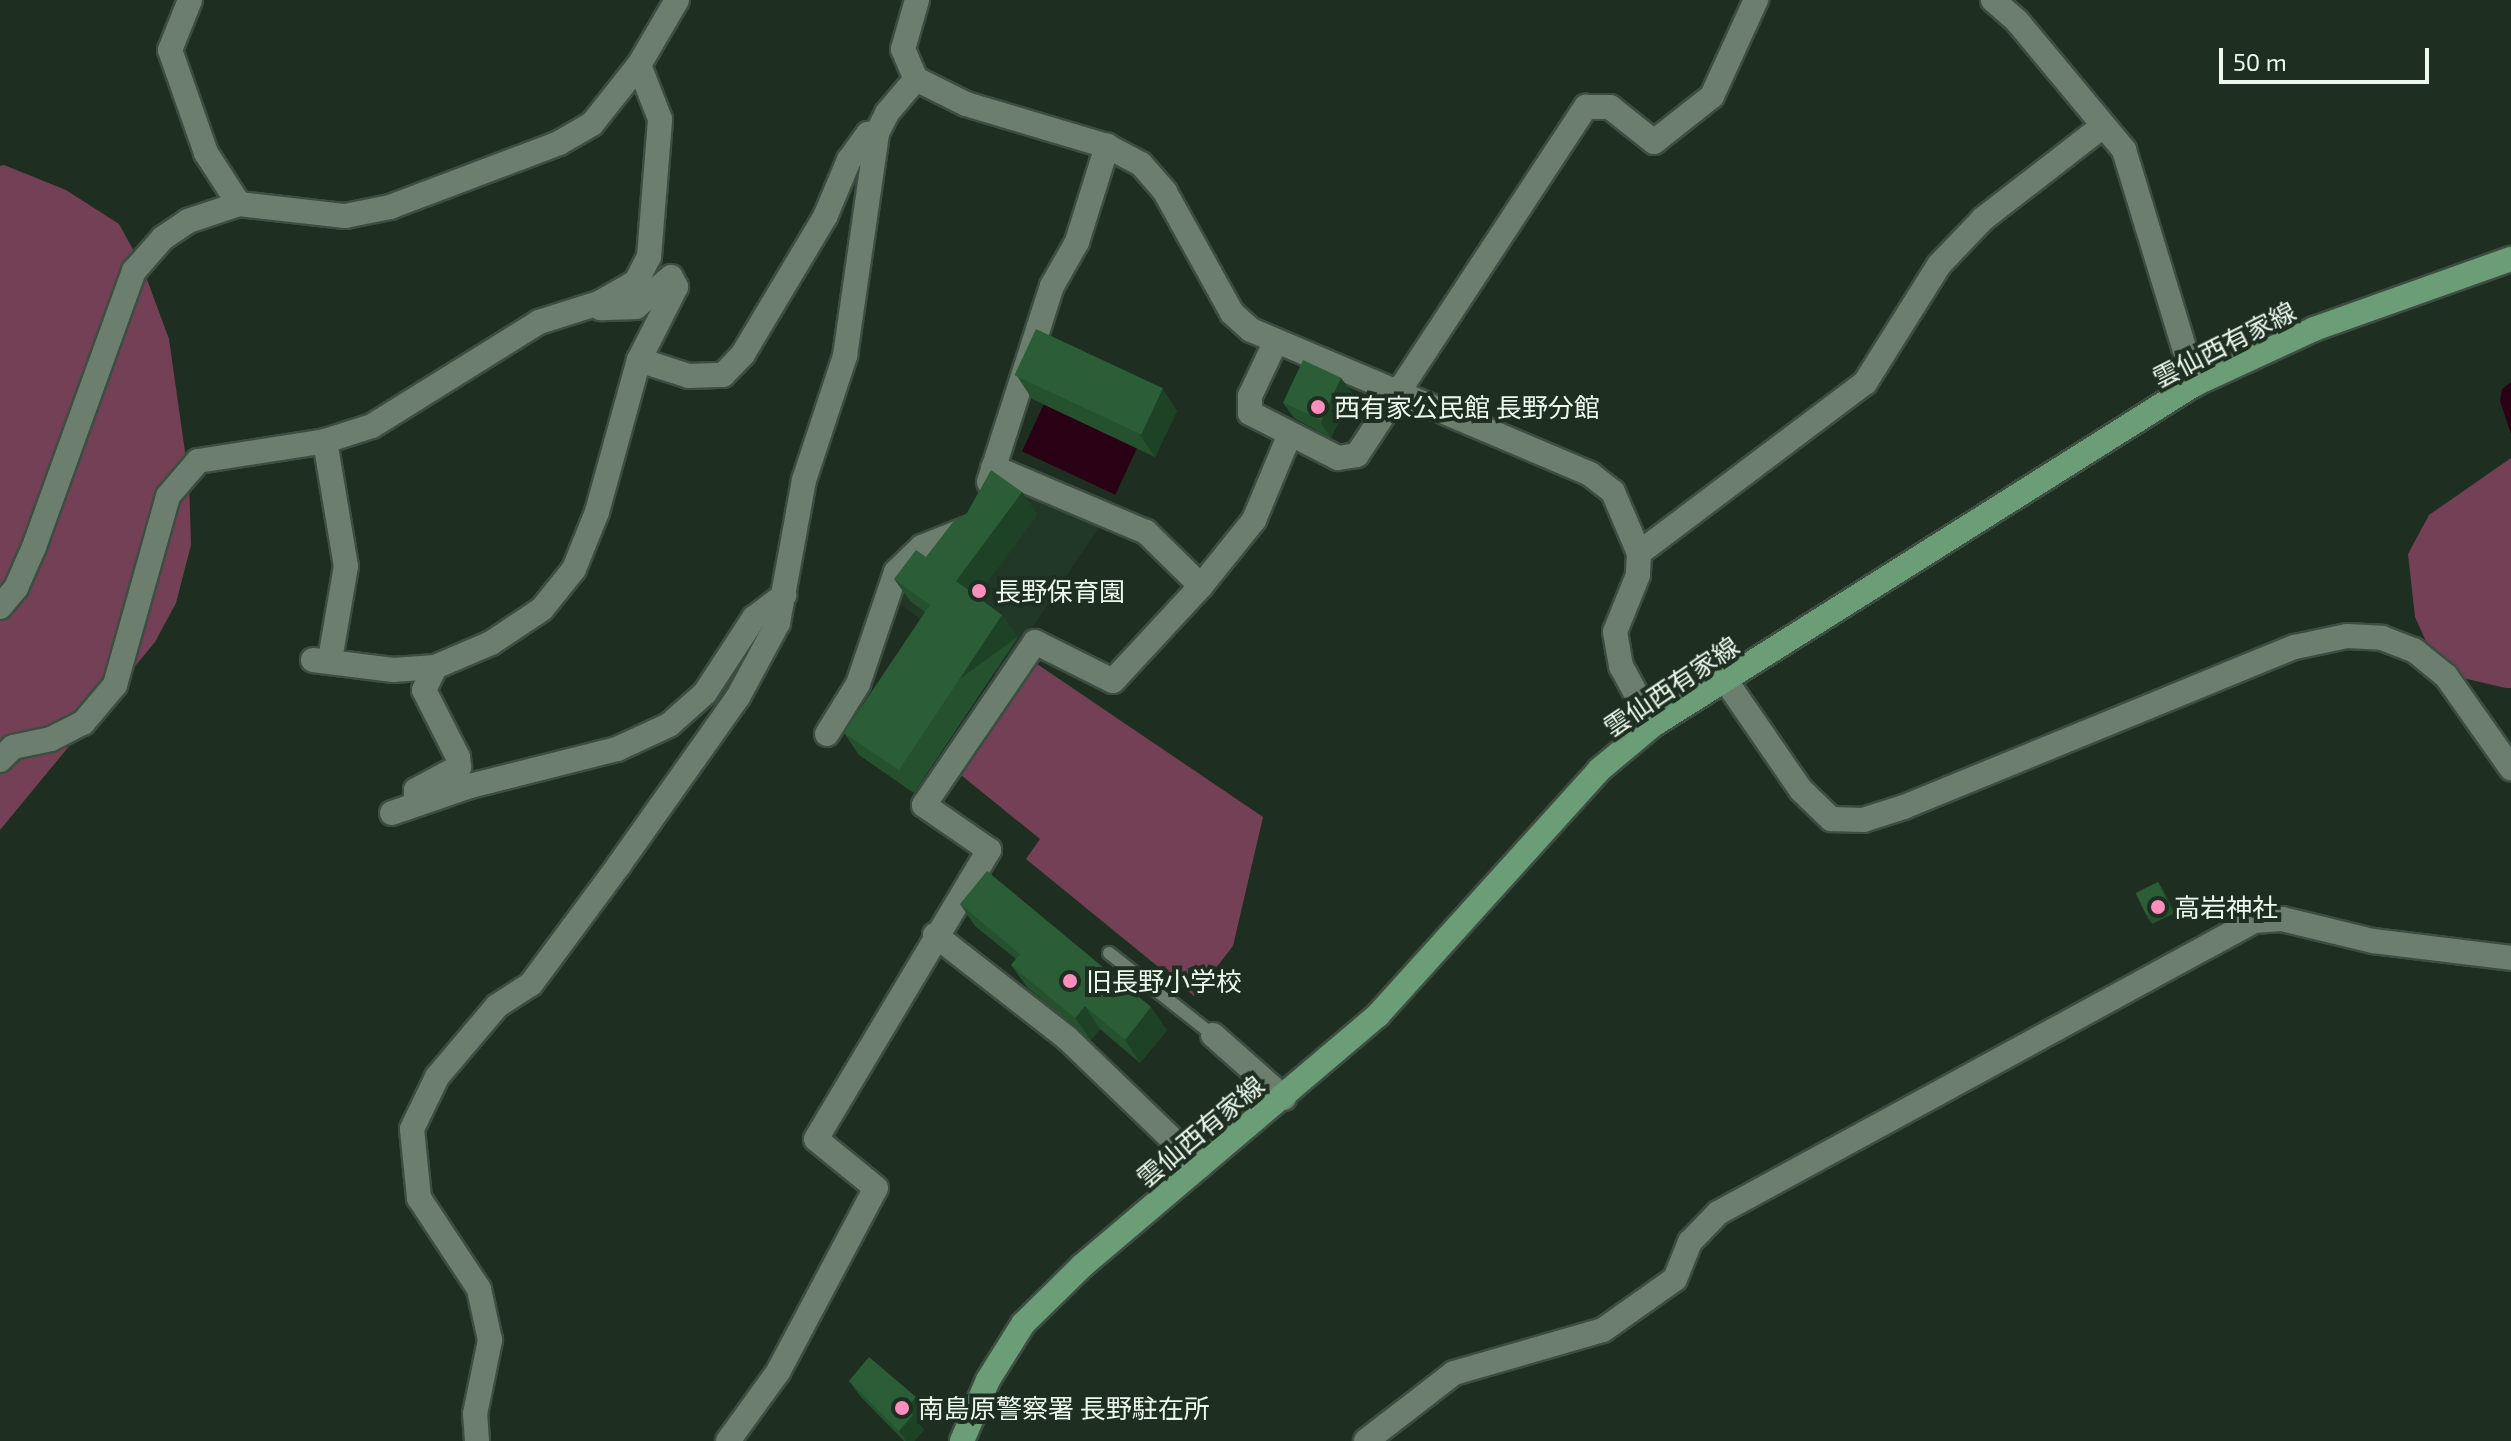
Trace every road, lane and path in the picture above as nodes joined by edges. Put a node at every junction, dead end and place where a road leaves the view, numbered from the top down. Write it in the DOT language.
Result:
graph roads {
  1 [pos="190,0"];
  2 [pos="677,0"];
  3 [pos="917,0"];
  4 [pos="1756,0"];
  5 [pos="1993,0"];
  6 [pos="639,65"];
  7 [pos="916,79"];
  8 [pos="2103,126"];
  9 [pos="877,133"];
  10 [pos="1107,146"];
  11 [pos="239,204"];
  12 [pos="2511,259"];
  13 [pos="599,303"];
  14 [pos="1276,341"];
  15 [pos="639,360"];
  16 [pos="2195,384"];
  17 [pos="1394,394"];
  18 [pos="1290,434"];
  19 [pos="325,441"];
  20 [pos="993,467"];
  21 [pos="1639,553"];
  22 [pos="1201,586"];
  23 [pos="784,595"];
  24 [pos="0,607"];
  25 [pos="435,667"];
  26 [pos="1726,681"];
  27 [pos="1653,725"];
  28 [pos="827,734"];
  29 [pos="0,760"];
  30 [pos="2511,768"];
  31 [pos="416,805"];
  32 [pos="392,813"];
  33 [pos="935,935"];
  34 [pos="1109,953"];
  35 [pos="2511,958"];
  36 [pos="1213,1035"];
  37 [pos="1284,1098"];
  38 [pos="1200,1166"];
  39 [pos="477,1441"];
  40 [pos="728,1441"];
  41 [pos="962,1441"];
  42 [pos="1366,1441"];
  1 -- 11 [label="street"];
  2 -- 6 [label="street"];
  3 -- 7 [label="street"];
  4 -- 17 [label="street"];
  5 -- 8 [label="street"];
  6 -- 11 [label="street"];
  6 -- 13 [label="street"];
  7 -- 9 [label="street"];
  7 -- 10 [label="street"];
  8 -- 16 [label="street"];
  8 -- 21 [label="street"];
  9 -- 15 [label="street"];
  9 -- 23 [label="street"];
  10 -- 14 [label="street"];
  10 -- 20 [label="street"];
  11 -- 24 [label="street"];
  12 -- 16 [label="main road, 雲仙西有家線"];
  13 -- 15 [label="street"];
  13 -- 19 [label="street"];
  14 -- 17 [label="street"];
  14 -- 18 [label="street"];
  15 -- 25 [label="street"];
  16 -- 26 [label="main road, 雲仙西有家線"];
  17 -- 18 [label="street"];
  17 -- 21 [label="street"];
  18 -- 22 [label="street"];
  19 -- 25 [label="street"];
  19 -- 29 [label="street"];
  20 -- 22 [label="street"];
  20 -- 28 [label="street"];
  21 -- 27 [label="street"];
  22 -- 33 [label="street"];
  23 -- 31 [label="street"];
  23 -- 39 [label="street"];
  25 -- 31 [label="street"];
  26 -- 27 [label="main road, 雲仙西有家線"];
  26 -- 30 [label="street"];
  27 -- 37 [label="main road, 雲仙西有家線"];
  31 -- 32 [label="street"];
  33 -- 38 [label="street"];
  33 -- 40 [label="street"];
  34 -- 36 [label="lane"];
  35 -- 42 [label="street"];
  36 -- 37 [label="street"];
  37 -- 38 [label="main road, 雲仙西有家線"];
  38 -- 41 [label="main road, 雲仙西有家線"];
}
